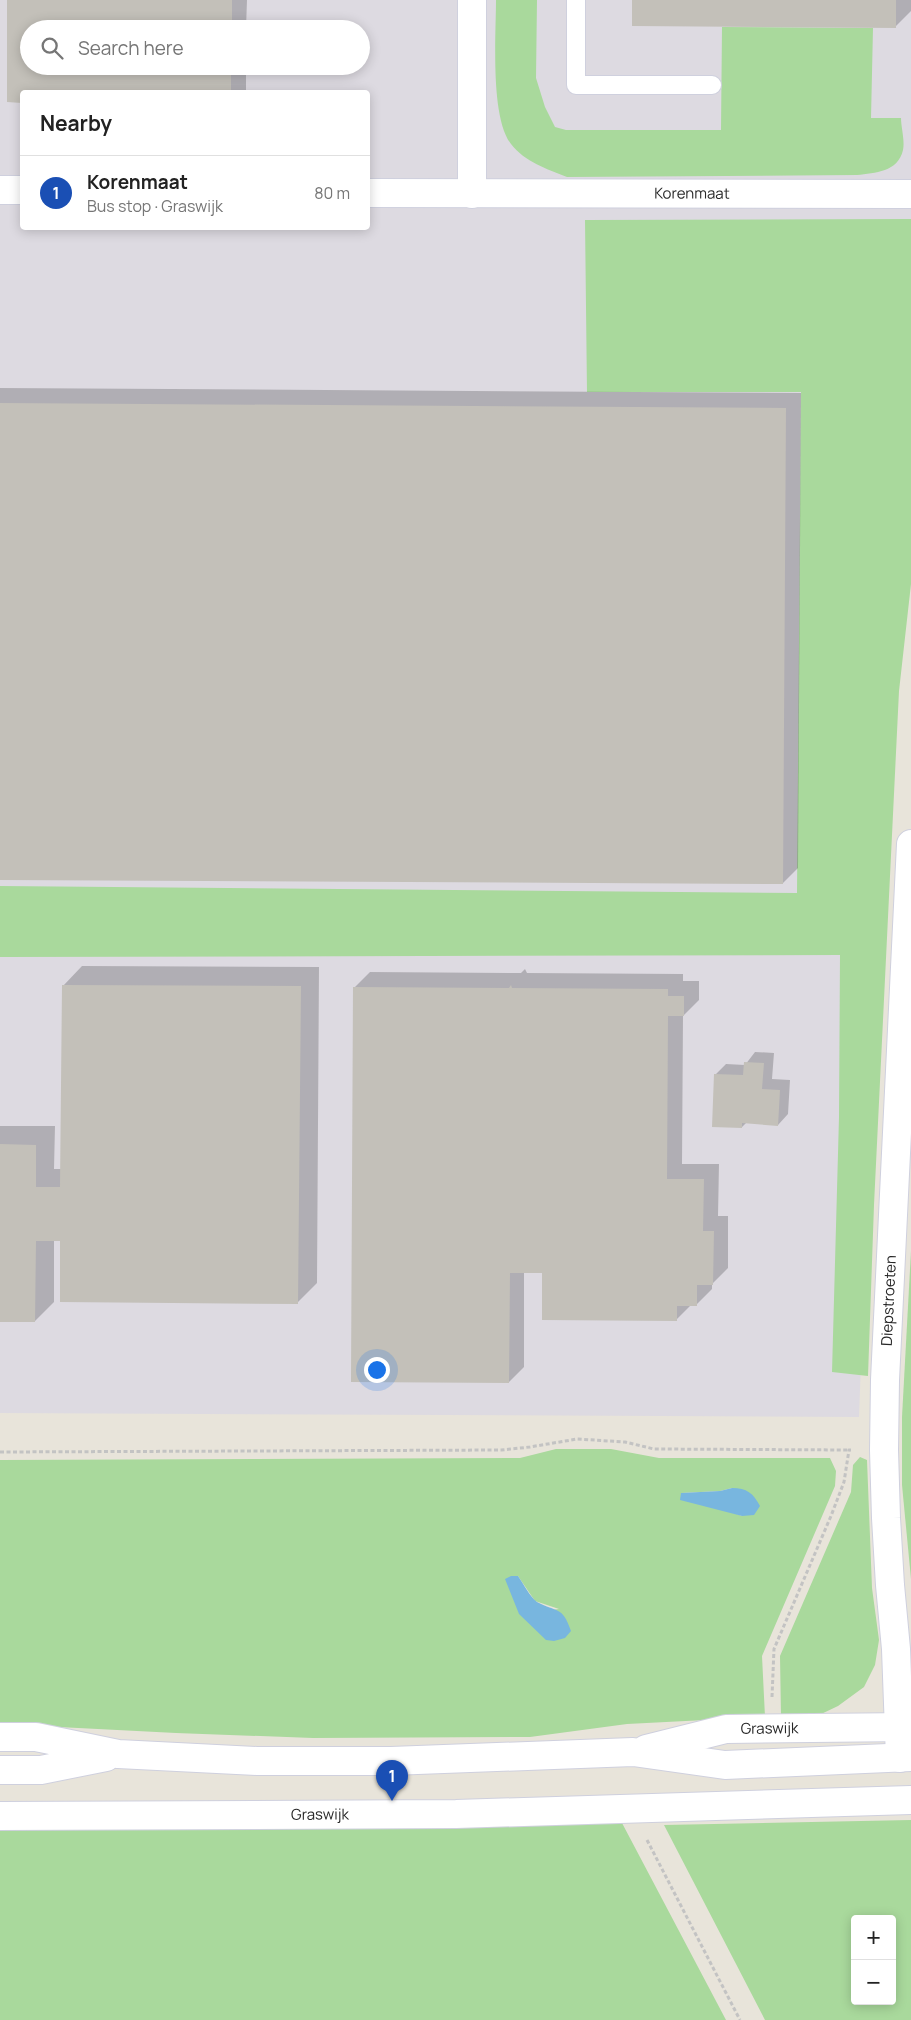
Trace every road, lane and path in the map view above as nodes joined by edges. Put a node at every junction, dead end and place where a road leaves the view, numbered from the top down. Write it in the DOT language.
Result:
graph roads {
  1 [pos="472,0"];
  2 [pos="576,0"];
  3 [pos="712,85"];
  4 [pos="0,190"];
  5 [pos="20,190"];
  6 [pos="370,193"];
  7 [pos="472,194"];
  8 [pos="911,194"];
  9 [pos="911,844"];
  10 [pos="849,1450"];
  11 [pos="884,1450"];
  12 [pos="0,1452"];
  13 [pos="905,1727"];
  14 [pos="773,1729"];
  15 [pos="0,1737"];
  16 [pos="632,1752"];
  17 [pos="118,1754"];
  18 [pos="906,1757"];
  19 [pos="0,1770"];
  20 [pos="911,1800"];
  21 [pos="639,1808"];
  22 [pos="0,1816"];
  23 [pos="740,2020"];
  1 -- 7 [label="street"];
  2 -- 3 [label="lane"];
  4 -- 5 [label="street"];
  6 -- 7 [label="street, Korenmaat"];
  7 -- 8 [label="street, Korenmaat"];
  9 -- 11 [label="street, Diepstroeten"];
  10 -- 11 [label="path"];
  10 -- 12 [label="path"];
  10 -- 14 [label="path"];
  11 -- 13 [label="street, Diepstroeten"];
  13 -- 14 [label="street, Graswijk"];
  13 -- 18 [label="street, Diepstroeten"];
  14 -- 16 [label="street, Graswijk"];
  15 -- 17 [label="street, Graswijk"];
  16 -- 17 [label="street, Graswijk"];
  16 -- 18 [label="street, Graswijk"];
  17 -- 19 [label="street, Graswijk"];
  20 -- 21 [label="street, Graswijk"];
  21 -- 22 [label="street, Graswijk"];
  21 -- 23 [label="path"];
}
